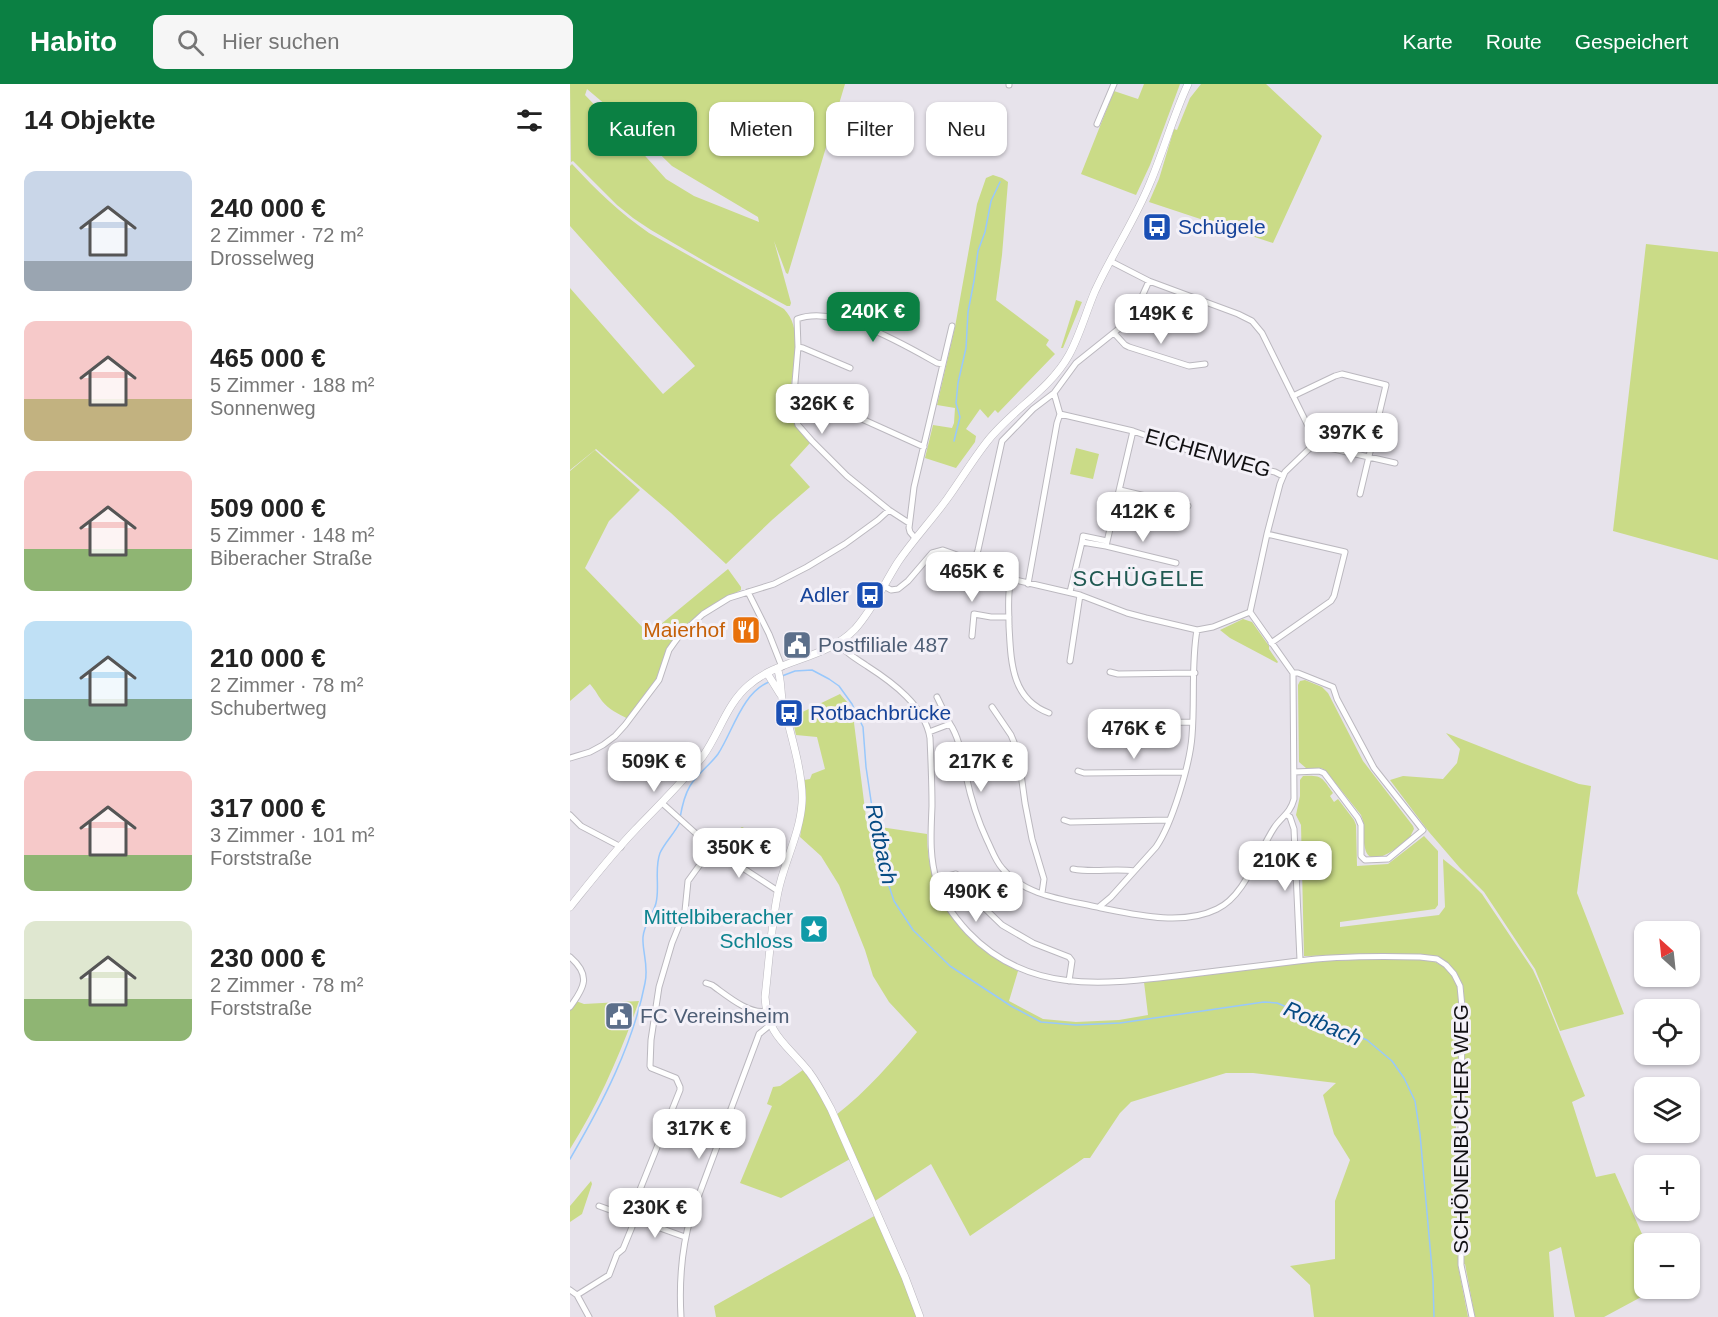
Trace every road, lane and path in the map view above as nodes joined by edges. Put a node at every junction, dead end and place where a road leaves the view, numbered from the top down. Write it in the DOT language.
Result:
graph roads {
  1 [pos="1114,84"];
  2 [pos="1188,84"];
  3 [pos="1097,124"];
  4 [pos="1110,261"];
  5 [pos="1149,281"];
  6 [pos="952,326"];
  7 [pos="1114,333"];
  8 [pos="798,347"];
  9 [pos="943,364"];
  10 [pos="1205,364"];
  11 [pos="850,368"];
  12 [pos="795,391"];
  13 [pos="1054,393"];
  14 [pos="1293,396"];
  15 [pos="1060,414"];
  16 [pos="1133,431"];
  17 [pos="1312,444"];
  18 [pos="924,447"];
  19 [pos="1369,457"];
  20 [pos="1395,463"];
  21 [pos="1283,476"];
  22 [pos="1120,490"];
  23 [pos="1360,494"];
  24 [pos="1188,506"];
  25 [pos="889,510"];
  26 [pos="909,523"];
  27 [pos="1267,534"];
  28 [pos="915,538"];
  29 [pos="1106,543"];
  30 [pos="974,561"];
  31 [pos="1176,563"];
  32 [pos="1011,579"];
  33 [pos="1028,584"];
  34 [pos="884,586"];
  35 [pos="748,592"];
  36 [pos="1070,592"];
  37 [pos="1080,596"];
  38 [pos="1250,612"];
  39 [pos="1009,616"];
  40 [pos="1197,630"];
  41 [pos="972,636"];
  42 [pos="838,643"];
  43 [pos="1271,643"];
  44 [pos="1070,661"];
  45 [pos="1110,672"];
  46 [pos="1195,673"];
  47 [pos="1293,673"];
  48 [pos="775,675"];
  49 [pos="937,697"];
  50 [pos="992,707"];
  51 [pos="1049,713"];
  52 [pos="1095,721"];
  53 [pos="1192,722"];
  54 [pos="950,724"];
  55 [pos="929,732"];
  56 [pos="570,758"];
  57 [pos="1078,771"];
  58 [pos="1184,772"];
  59 [pos="1294,772"];
  60 [pos="662,803"];
  61 [pos="570,815"];
  62 [pos="1287,815"];
  63 [pos="1064,820"];
  64 [pos="1169,820"];
  65 [pos="621,847"];
  66 [pos="712,848"];
  67 [pos="1073,869"];
  68 [pos="1134,871"];
  69 [pos="936,879"];
  70 [pos="778,891"];
  71 [pos="1042,894"];
  72 [pos="570,907"];
  73 [pos="1099,907"];
  74 [pos="570,957"];
  75 [pos="1300,960"];
  76 [pos="1069,981"];
  77 [pos="706,983"];
  78 [pos="570,1007"];
  79 [pos="766,1011"];
  80 [pos="770,1025"];
  81 [pos="599,1206"];
  82 [pos="632,1218"];
  83 [pos="685,1237"];
  84 [pos="570,1290"];
  85 [pos="577,1295"];
  86 [pos="589,1317"];
  87 [pos="681,1317"];
  88 [pos="920,1317"];
  89 [pos="1472,1317"];
  1 -- 3 [label="street"];
  2 -- 4 [label="street"];
  4 -- 5 [label="street"];
  4 -- 28 [label="street"];
  5 -- 7 [label="street"];
  5 -- 14 [label="street"];
  6 -- 9 [label="street"];
  7 -- 10 [label="street"];
  7 -- 13 [label="street"];
  8 -- 9 [label="street"];
  8 -- 11 [label="street"];
  8 -- 12 [label="street"];
  9 -- 18 [label="street"];
  12 -- 18 [label="street"];
  12 -- 25 [label="street"];
  13 -- 15 [label="street"];
  13 -- 30 [label="street"];
  14 -- 17 [label="street"];
  14 -- 19 [label="street"];
  15 -- 16 [label="street, EICHENWEG"];
  15 -- 33 [label="street"];
  16 -- 21 [label="street, EICHENWEG"];
  16 -- 22 [label="street"];
  17 -- 19 [label="street"];
  17 -- 21 [label="street"];
  18 -- 26 [label="street"];
  19 -- 20 [label="street"];
  19 -- 23 [label="street"];
  21 -- 27 [label="street"];
  22 -- 24 [label="street"];
  22 -- 29 [label="street"];
  25 -- 26 [label="street"];
  25 -- 35 [label="street"];
  26 -- 28 [label="street"];
  27 -- 38 [label="street"];
  27 -- 43 [label="street"];
  28 -- 34 [label="street"];
  29 -- 31 [label="street"];
  29 -- 36 [label="street"];
  30 -- 32 [label="street"];
  30 -- 34 [label="street"];
  32 -- 33 [label="street"];
  32 -- 39 [label="street"];
  33 -- 36 [label="street"];
  34 -- 42 [label="street"];
  35 -- 48 [label="street"];
  35 -- 56 [label="street"];
  36 -- 37 [label="street"];
  37 -- 40 [label="street"];
  37 -- 44 [label="street"];
  38 -- 40 [label="street"];
  38 -- 43 [label="street"];
  39 -- 41 [label="street"];
  39 -- 51 [label="street"];
  40 -- 46 [label="street"];
  42 -- 48 [label="street"];
  42 -- 55 [label="street"];
  43 -- 47 [label="street"];
  45 -- 46 [label="street"];
  46 -- 53 [label="street"];
  47 -- 59 [label="street"];
  47 -- 59 [label="street"];
  48 -- 60 [label="street"];
  48 -- 70 [label="street"];
  49 -- 54 [label="street"];
  50 -- 71 [label="street"];
  52 -- 53 [label="street"];
  53 -- 58 [label="street"];
  54 -- 55 [label="street"];
  54 -- 71 [label="street"];
  55 -- 69 [label="street"];
  57 -- 58 [label="street"];
  58 -- 64 [label="street"];
  59 -- 62 [label="street"];
  60 -- 65 [label="street"];
  60 -- 66 [label="street"];
  61 -- 65 [label="street"];
  62 -- 73 [label="street"];
  62 -- 75 [label="street"];
  63 -- 64 [label="street"];
  64 -- 68 [label="street"];
  65 -- 72 [label="street"];
  66 -- 70 [label="street"];
  66 -- 82 [label="street"];
  67 -- 68 [label="street"];
  68 -- 73 [label="street"];
  69 -- 76 [label="street"];
  69 -- 76 [label="street"];
  70 -- 79 [label="street"];
  71 -- 73 [label="street"];
  74 -- 78 [label="street"];
  75 -- 76 [label="street"];
  75 -- 89 [label="street, SCHÖNENBUCHER WEG"];
  77 -- 79 [label="street"];
  79 -- 80 [label="street"];
  80 -- 83 [label="street"];
  80 -- 88 [label="street"];
  81 -- 82 [label="street"];
  82 -- 83 [label="street"];
  82 -- 85 [label="street"];
  83 -- 87 [label="street"];
  84 -- 85 [label="street"];
  85 -- 86 [label="street"];
}
